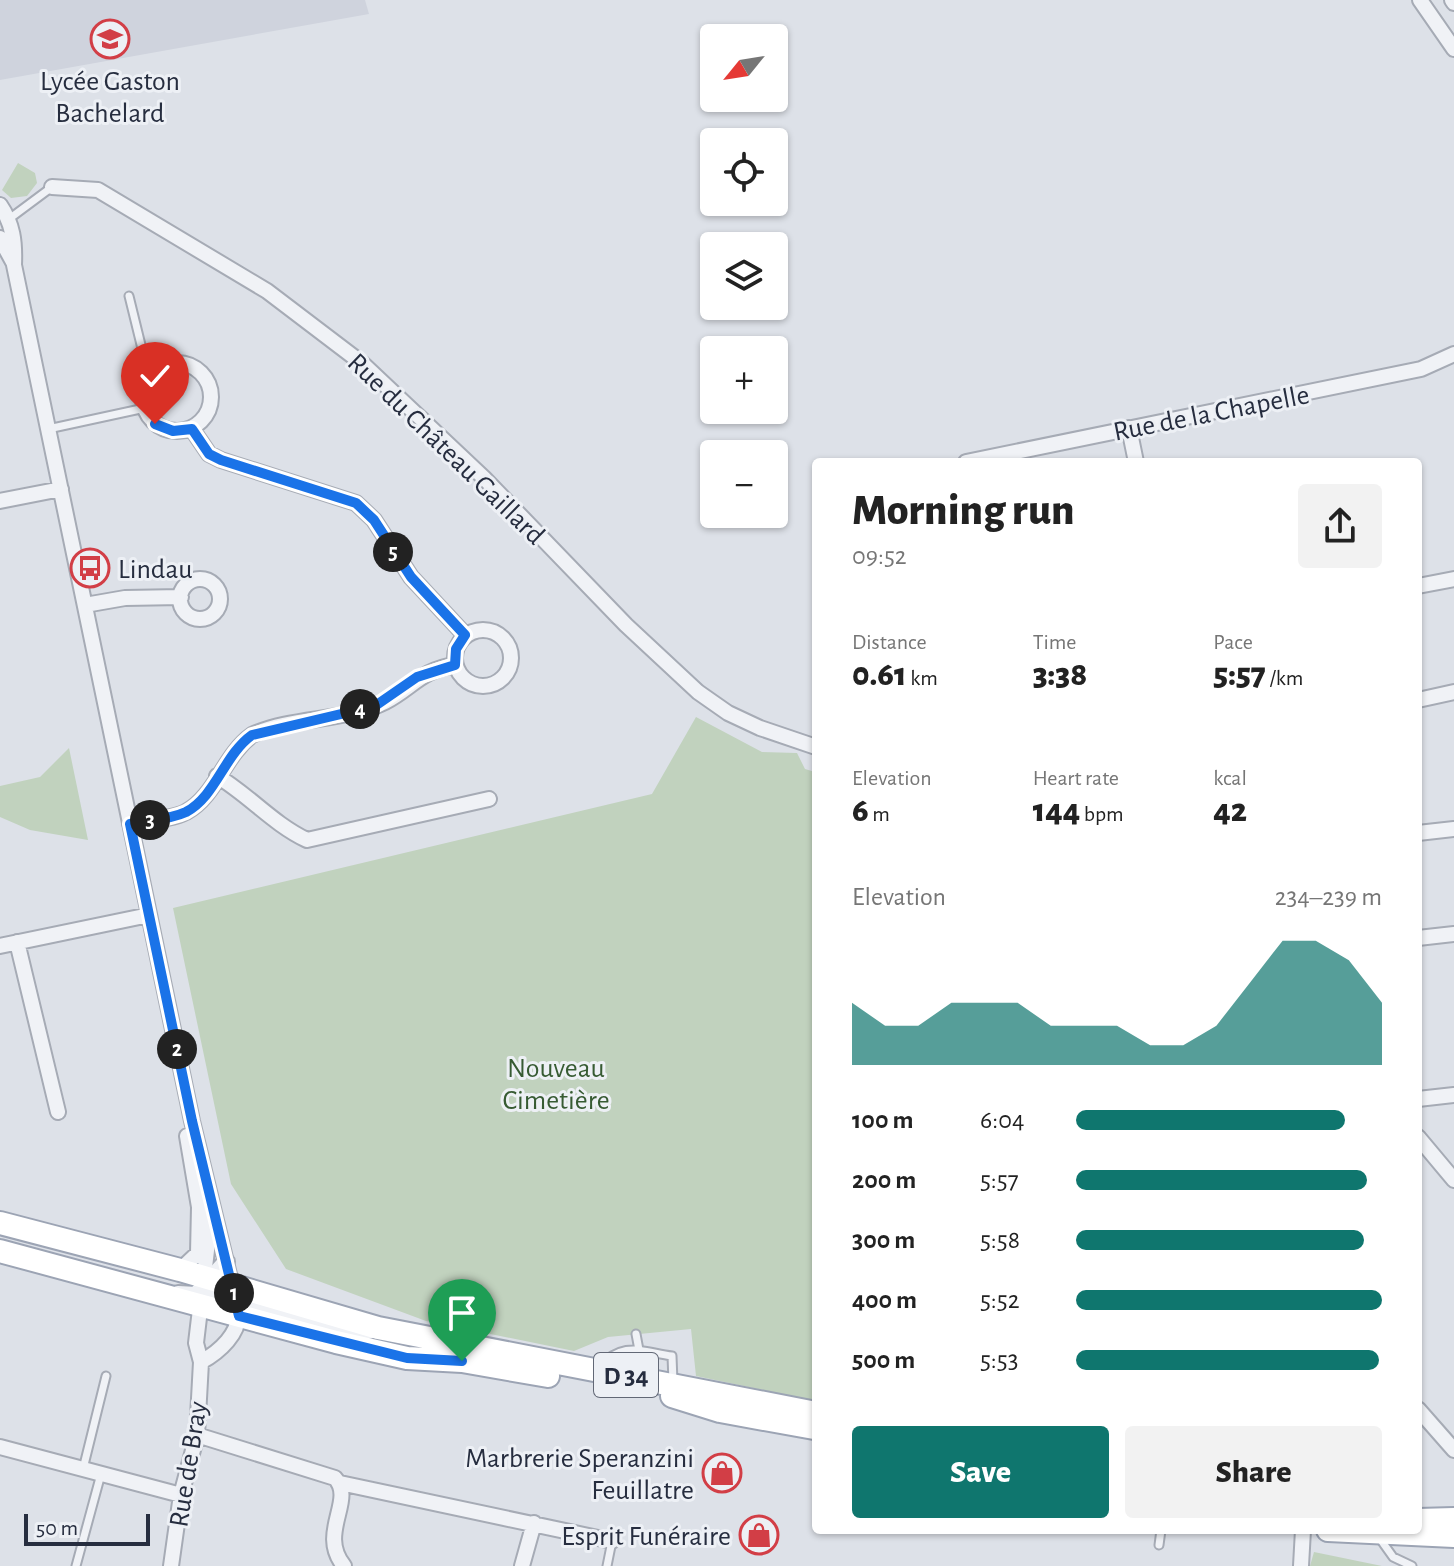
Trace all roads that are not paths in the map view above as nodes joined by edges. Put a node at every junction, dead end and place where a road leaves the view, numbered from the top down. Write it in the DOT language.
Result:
graph roads {
  1 [pos="1420,0"];
  2 [pos="1430,0"];
  3 [pos="1454,34"];
  4 [pos="1454,49"];
  5 [pos="52,187"];
  6 [pos="0,205"];
  7 [pos="9,219"];
  8 [pos="0,238"];
  9 [pos="14,265"];
  10 [pos="129,296"];
  11 [pos="1454,354"];
  12 [pos="158,368"];
  13 [pos="145,408"];
  14 [pos="1129,428"];
  15 [pos="48,429"];
  16 [pos="192,429"];
  17 [pos="985,458"];
  18 [pos="1135,458"];
  19 [pos="61,489"];
  20 [pos="0,501"];
  21 [pos="1454,579"];
  22 [pos="1422,585"];
  23 [pos="181,597"];
  24 [pos="85,605"];
  25 [pos="465,635"];
  26 [pos="455,665"];
  27 [pos="1454,692"];
  28 [pos="1422,699"];
  29 [pos="812,746"];
  30 [pos="217,776"];
  31 [pos="489,799"];
  32 [pos="130,824"];
  33 [pos="1454,829"];
  34 [pos="1422,833"];
  35 [pos="149,915"];
  36 [pos="1454,934"];
  37 [pos="1422,938"];
  38 [pos="17,942"];
  39 [pos="0,946"];
  40 [pos="1454,1095"];
  41 [pos="1422,1099"];
  42 [pos="58,1112"];
  43 [pos="192,1121"];
  44 [pos="1422,1142"];
  45 [pos="1454,1180"];
  46 [pos="0,1223"];
  47 [pos="0,1251"];
  48 [pos="226,1262"];
  49 [pos="180,1270"];
  50 [pos="218,1294"];
  51 [pos="636,1334"];
  52 [pos="639,1350"];
  53 [pos="201,1362"];
  54 [pos="596,1369"];
  55 [pos="106,1376"];
  56 [pos="673,1384"];
  57 [pos="812,1412"];
  58 [pos="1422,1414"];
  59 [pos="812,1424"];
  60 [pos="197,1435"];
  61 [pos="0,1447"];
  62 [pos="1454,1450"];
  63 [pos="83,1469"];
  64 [pos="101,1474"];
  65 [pos="340,1483"];
  66 [pos="181,1495"];
  67 [pos="1422,1521"];
  68 [pos="534,1523"];
  69 [pos="1451,1530"];
  70 [pos="1422,1532"];
  71 [pos="1160,1534"];
  72 [pos="1303,1534"];
  73 [pos="1377,1534"];
  74 [pos="612,1541"];
  75 [pos="1159,1545"];
  76 [pos="337,1563"];
  77 [pos="76,1566"];
  78 [pos="171,1566"];
  79 [pos="522,1566"];
  80 [pos="607,1566"];
  81 [pos="1301,1566"];
  82 [pos="1412,1566"];
  1 -- 4 [label="street"];
  2 -- 3 [label="street"];
  5 -- 7 [label="lane"];
  5 -- 29 [label="street, Rue du Château Gaillard"];
  6 -- 7 [label="street"];
  7 -- 9 [label="street"];
  8 -- 9 [label="street"];
  9 -- 15 [label="street"];
  10 -- 12 [label="lane"];
  11 -- 14 [label="street, Rue de la Chapelle"];
  12 -- 13 [label="street"];
  12 -- 16 [label="street"];
  13 -- 15 [label="lane"];
  13 -- 16 [label="street"];
  14 -- 17 [label="street, Rue de la Chapelle"];
  14 -- 18 [label="street"];
  15 -- 19 [label="street"];
  16 -- 25 [label="street"];
  19 -- 20 [label="street"];
  19 -- 24 [label="street"];
  21 -- 22 [label="street"];
  23 -- 24 [label="street"];
  24 -- 32 [label="street"];
  25 -- 26 [label="street"];
  25 -- 26 [label="street"];
  26 -- 30 [label="street"];
  27 -- 28 [label="street"];
  30 -- 31 [label="street"];
  30 -- 32 [label="street"];
  32 -- 35 [label="street"];
  33 -- 34 [label="street"];
  35 -- 38 [label="street"];
  35 -- 43 [label="street"];
  36 -- 37 [label="street"];
  38 -- 39 [label="street"];
  38 -- 42 [label="street"];
  40 -- 41 [label="street"];
  43 -- 48 [label="street"];
  43 -- 49 [label="street"];
  43 -- 50 [label="street"];
  44 -- 45 [label="street"];
  46 -- 49 [label="main road, D 34"];
  47 -- 50 [label="main road, D 34"];
  48 -- 50 [label="street"];
  49 -- 50 [label="main road, D 34"];
  50 -- 53 [label="street, Rue de Bray"];
  50 -- 53 [label="street, Rue de Bray"];
  50 -- 54 [label="main road, D 34"];
  50 -- 59 [label="main road, D 34"];
  51 -- 52 [label="lane"];
  52 -- 54 [label="lane"];
  52 -- 56 [label="lane"];
  53 -- 60 [label="street, Rue de Bray"];
  54 -- 56 [label="main road, D 34"];
  55 -- 63 [label="lane"];
  56 -- 57 [label="main road, D 34"];
  58 -- 62 [label="street"];
  60 -- 65 [label="street"];
  60 -- 66 [label="street, Rue de Bray"];
  61 -- 63 [label="street"];
  63 -- 64 [label="street"];
  64 -- 66 [label="street"];
  64 -- 77 [label="lane"];
  65 -- 68 [label="street"];
  65 -- 76 [label="street"];
  66 -- 78 [label="street, Rue de Bray"];
  67 -- 69 [label="main road"];
  68 -- 74 [label="street"];
  68 -- 79 [label="street"];
  69 -- 70 [label="main road"];
  71 -- 75 [label="lane"];
  72 -- 81 [label="street"];
  73 -- 82 [label="lane"];
  74 -- 80 [label="lane"];
}
